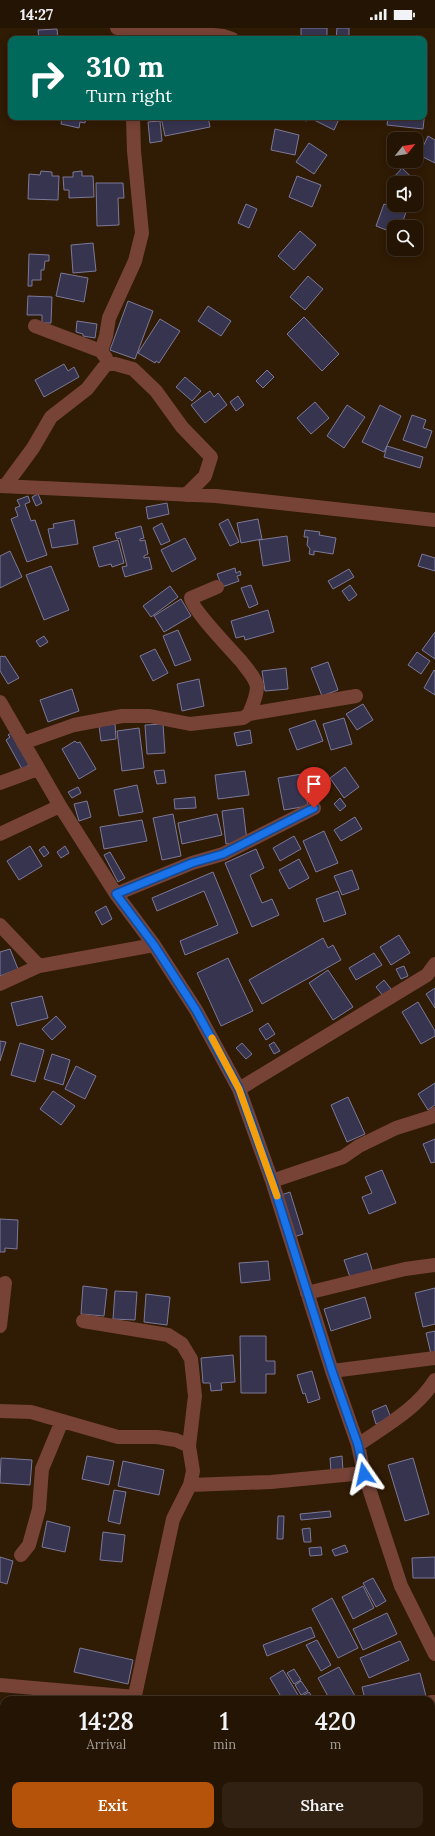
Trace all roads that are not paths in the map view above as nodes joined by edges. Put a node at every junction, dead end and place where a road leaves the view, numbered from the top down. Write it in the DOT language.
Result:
graph roads {
  1 [pos="117,28"];
  2 [pos="145,35"];
  3 [pos="223,36"];
  4 [pos="133,120"];
  5 [pos="34,326"];
  6 [pos="104,356"];
  7 [pos="3,486"];
  8 [pos="186,495"];
  9 [pos="435,520"];
  10 [pos="217,587"];
  11 [pos="356,696"];
  12 [pos="0,702"];
  13 [pos="249,714"];
  14 [pos="23,743"];
  15 [pos="38,769"];
  16 [pos="0,783"];
  17 [pos="60,806"];
  18 [pos="314,808"];
  19 [pos="0,834"];
  20 [pos="116,894"];
  21 [pos="0,925"];
  22 [pos="154,945"];
  23 [pos="435,964"];
  24 [pos="39,966"];
  25 [pos="0,984"];
  26 [pos="239,1089"];
  27 [pos="435,1114"];
  28 [pos="272,1181"];
  29 [pos="435,1265"];
  30 [pos="5,1283"];
  31 [pos="307,1293"];
  32 [pos="83,1321"];
  33 [pos="0,1326"];
  34 [pos="435,1358"];
  35 [pos="332,1371"];
  36 [pos="435,1380"];
  37 [pos="0,1411"];
  38 [pos="62,1421"];
  39 [pos="358,1445"];
  40 [pos="189,1446"];
  41 [pos="364,1474"];
  42 [pos="190,1486"];
  43 [pos="21,1555"];
  44 [pos="435,1654"];
  45 [pos="0,1684"];
  46 [pos="116,1696"];
  47 [pos="135,1696"];
  1 -- 2 [label="street"];
  2 -- 3 [label="street"];
  4 -- 6 [label="street"];
  5 -- 6 [label="street"];
  6 -- 7 [label="street"];
  6 -- 8 [label="street"];
  7 -- 8 [label="street"];
  8 -- 9 [label="street"];
  10 -- 13 [label="street"];
  11 -- 13 [label="street"];
  12 -- 14 [label="street"];
  13 -- 14 [label="street"];
  14 -- 15 [label="street"];
  15 -- 16 [label="street"];
  15 -- 17 [label="street"];
  17 -- 19 [label="street"];
  17 -- 20 [label="street"];
  18 -- 20 [label="street"];
  20 -- 22 [label="street"];
  21 -- 24 [label="street"];
  22 -- 24 [label="street"];
  22 -- 26 [label="street"];
  23 -- 26 [label="street"];
  24 -- 25 [label="street"];
  26 -- 28 [label="street"];
  27 -- 28 [label="street"];
  28 -- 31 [label="street"];
  29 -- 31 [label="street"];
  30 -- 33 [label="street"];
  31 -- 35 [label="street"];
  32 -- 40 [label="street"];
  34 -- 35 [label="street"];
  35 -- 39 [label="street"];
  36 -- 39 [label="street"];
  37 -- 38 [label="street"];
  38 -- 40 [label="street"];
  38 -- 43 [label="street"];
  39 -- 41 [label="street"];
  40 -- 42 [label="street"];
  41 -- 42 [label="street"];
  41 -- 44 [label="street"];
  42 -- 47 [label="street"];
  45 -- 46 [label="street"];
}
